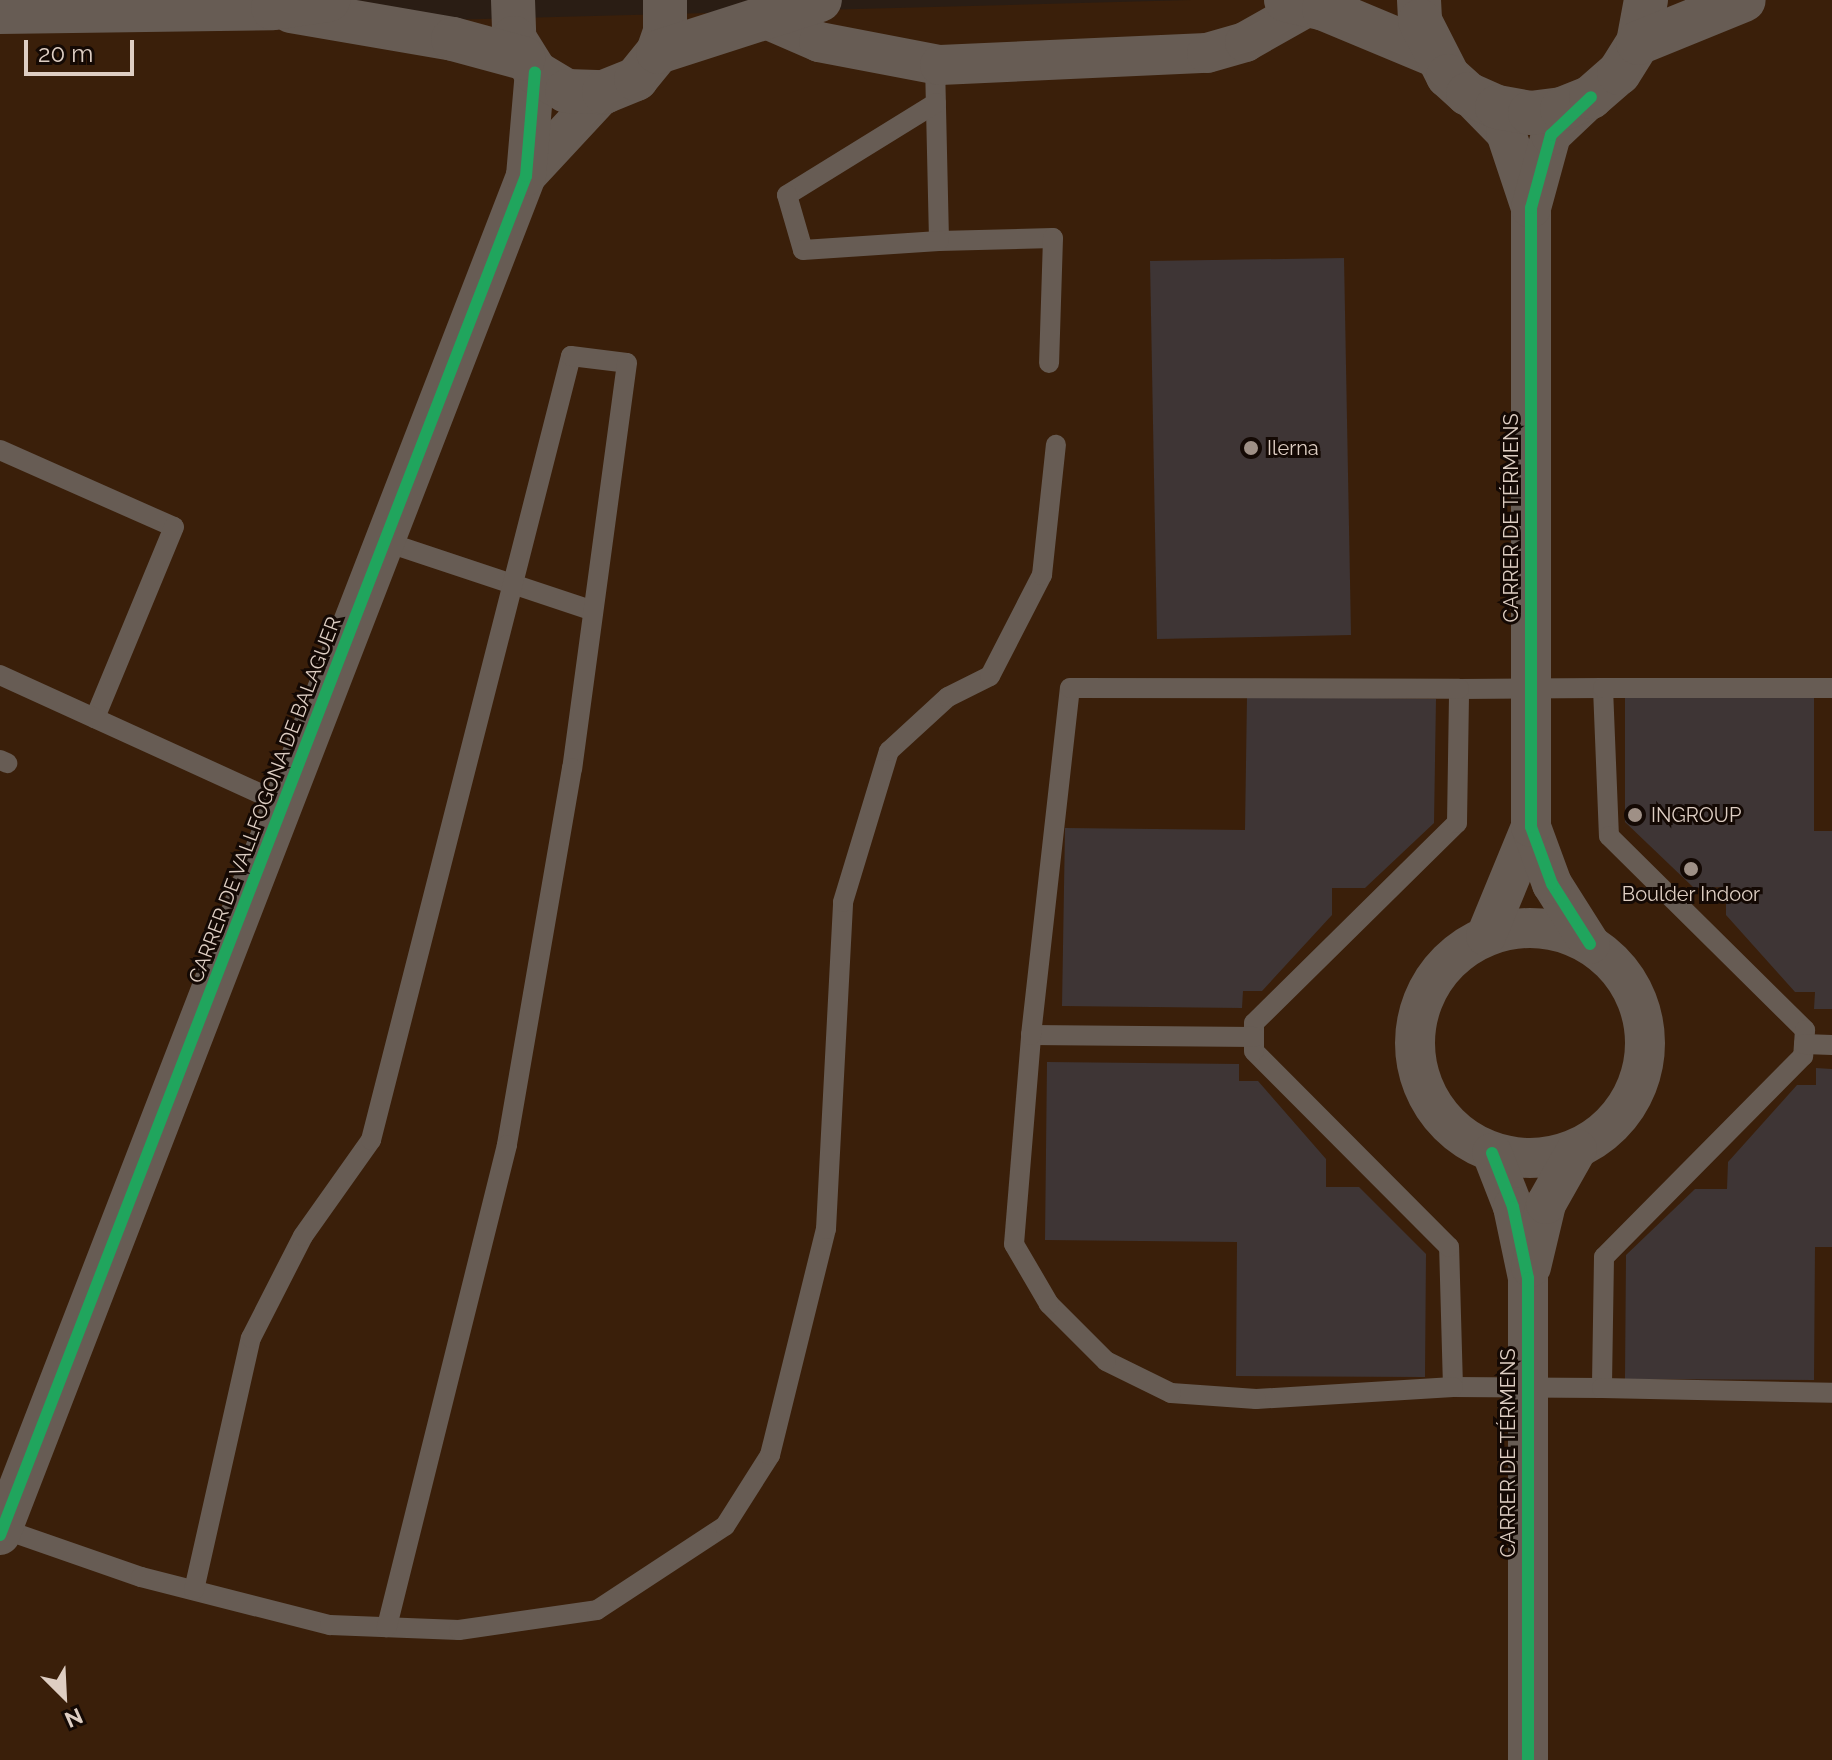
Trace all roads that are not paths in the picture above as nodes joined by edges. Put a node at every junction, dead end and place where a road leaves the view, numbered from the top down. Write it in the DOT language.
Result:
graph roads {
  1 [pos="328,0"];
  2 [pos="513,0"];
  3 [pos="665,0"];
  4 [pos="820,0"];
  5 [pos="1419,0"];
  6 [pos="1646,0"];
  7 [pos="1744,0"];
  8 [pos="1297,3"];
  9 [pos="273,8"];
  10 [pos="0,12"];
  11 [pos="764,18"];
  12 [pos="1638,43"];
  13 [pos="658,52"];
  14 [pos="1432,54"];
  15 [pos="935,64"];
  16 [pos="529,65"];
  17 [pos="604,92"];
  18 [pos="1468,94"];
  19 [pos="1591,97"];
  20 [pos="936,103"];
  21 [pos="526,176"];
  22 [pos="1531,208"];
  23 [pos="939,241"];
  24 [pos="1049,363"];
  25 [pos="1056,445"];
  26 [pos="0,450"];
  27 [pos="386,542"];
  28 [pos="509,585"];
  29 [pos="593,611"];
  30 [pos="0,675"];
  31 [pos="1603,688"];
  32 [pos="1832,688"];
  33 [pos="1459,689"];
  34 [pos="1531,691"];
  35 [pos="95,718"];
  36 [pos="285,805"];
  37 [pos="1531,827"];
  38 [pos="1486,936"];
  39 [pos="1590,944"];
  40 [pos="1031,1035"];
  41 [pos="1254,1037"];
  42 [pos="1804,1044"];
  43 [pos="1832,1045"];
  44 [pos="1577,1149"];
  45 [pos="1492,1153"];
  46 [pos="1528,1278"];
  47 [pos="1453,1387"];
  48 [pos="1528,1387"];
  49 [pos="1602,1388"];
  50 [pos="1832,1393"];
  51 [pos="1,1532"];
  52 [pos="194,1590"];
  53 [pos="387,1627"];
  54 [pos="1528,1760"];
  1 -- 9 [label="street"];
  2 -- 16 [label="street"];
  3 -- 13 [label="street"];
  4 -- 11 [label="street"];
  5 -- 14 [label="street"];
  6 -- 12 [label="street"];
  7 -- 12 [label="street"];
  8 -- 14 [label="street"];
  8 -- 15 [label="street"];
  9 -- 10 [label="street"];
  9 -- 16 [label="street"];
  11 -- 13 [label="street"];
  11 -- 15 [label="street"];
  12 -- 19 [label="street"];
  13 -- 17 [label="street"];
  14 -- 18 [label="street"];
  15 -- 20 [label="lane"];
  16 -- 17 [label="street"];
  16 -- 21 [label="street, CARRER DE VALLFOGONA DE BALAGUER"];
  17 -- 21 [label="street, CARRER DE VALLFOGONA DE BALAGUER"];
  18 -- 19 [label="street"];
  18 -- 22 [label="street, CARRER DE TÉRMENS"];
  19 -- 22 [label="street, CARRER DE TÉRMENS"];
  20 -- 23 [label="lane"];
  20 -- 23 [label="lane"];
  21 -- 27 [label="street, CARRER DE VALLFOGONA DE BALAGUER"];
  22 -- 34 [label="street, CARRER DE TÉRMENS"];
  23 -- 24 [label="lane"];
  25 -- 53 [label="lane"];
  26 -- 35 [label="lane"];
  27 -- 28 [label="lane"];
  27 -- 36 [label="street, CARRER DE VALLFOGONA DE BALAGUER"];
  28 -- 29 [label="lane"];
  28 -- 29 [label="lane"];
  28 -- 52 [label="lane"];
  29 -- 53 [label="lane"];
  30 -- 35 [label="lane"];
  31 -- 32 [label="lane"];
  31 -- 34 [label="lane"];
  31 -- 42 [label="lane"];
  33 -- 34 [label="lane"];
  33 -- 40 [label="lane"];
  33 -- 41 [label="lane"];
  34 -- 37 [label="street, CARRER DE TÉRMENS"];
  35 -- 36 [label="lane"];
  36 -- 51 [label="street, CARRER DE VALLFOGONA DE BALAGUER"];
  37 -- 38 [label="street, CARRER DE TÉRMENS"];
  37 -- 39 [label="street, CARRER DE TÉRMENS"];
  38 -- 39 [label="street"];
  38 -- 45 [label="street"];
  39 -- 44 [label="street"];
  40 -- 41 [label="lane"];
  40 -- 47 [label="lane"];
  41 -- 47 [label="lane"];
  42 -- 43 [label="lane"];
  42 -- 49 [label="lane"];
  44 -- 45 [label="street"];
  44 -- 46 [label="street, CARRER DE TÉRMENS"];
  45 -- 46 [label="street, CARRER DE TÉRMENS"];
  46 -- 48 [label="street, CARRER DE TÉRMENS"];
  47 -- 48 [label="lane"];
  48 -- 49 [label="lane"];
  48 -- 54 [label="street, CARRER DE TÉRMENS"];
  49 -- 50 [label="lane"];
  51 -- 52 [label="lane"];
  52 -- 53 [label="lane"];
}
